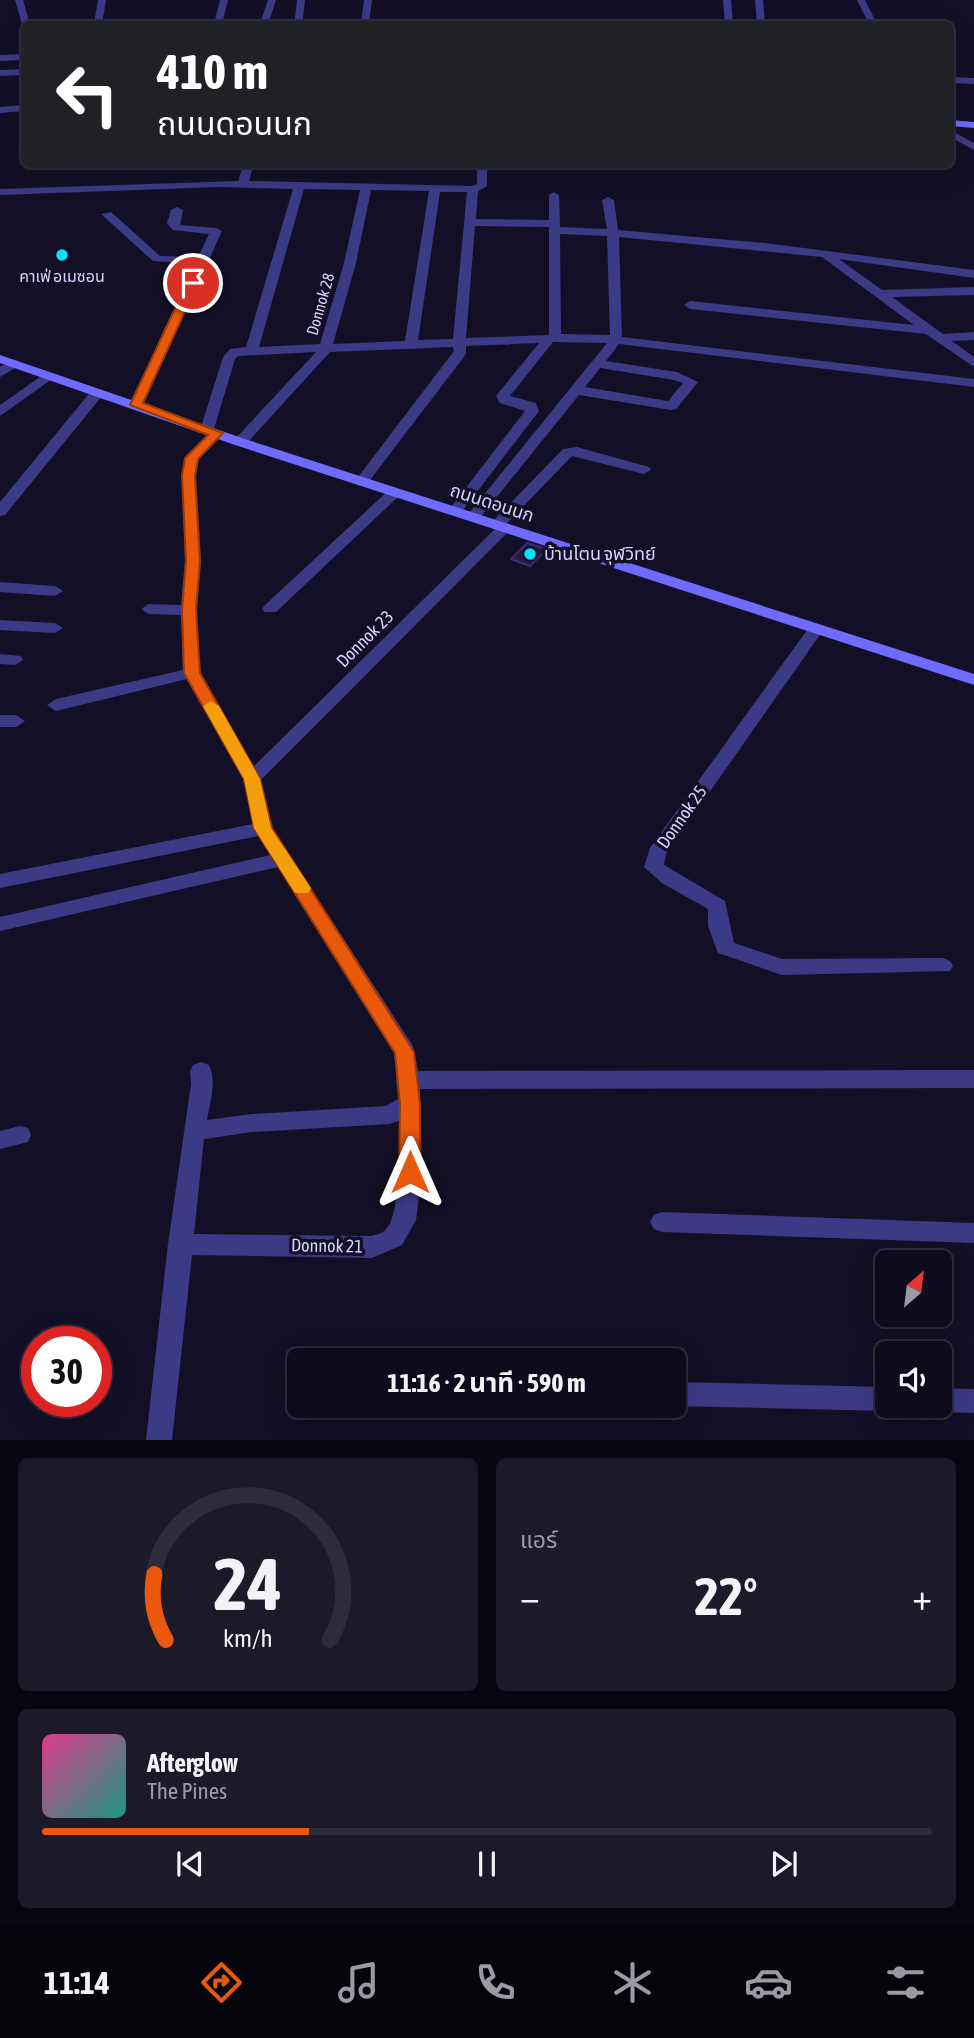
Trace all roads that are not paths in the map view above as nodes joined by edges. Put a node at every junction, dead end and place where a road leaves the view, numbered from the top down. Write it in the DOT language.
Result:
graph roads {
  1 [pos="19,0"];
  2 [pos="102,0"];
  3 [pos="224,0"];
  4 [pos="272,0"];
  5 [pos="302,0"];
  6 [pos="368,0"];
  7 [pos="727,0"];
  8 [pos="759,0"];
  9 [pos="861,0"];
  10 [pos="299,19"];
  11 [pos="219,20"];
  12 [pos="25,21"];
  13 [pos="98,21"];
  14 [pos="265,21"];
  15 [pos="365,21"];
  16 [pos="729,21"];
  17 [pos="761,21"];
  18 [pos="872,21"];
  19 [pos="21,57"];
  20 [pos="0,58"];
  21 [pos="21,72"];
  22 [pos="0,74"];
  23 [pos="954,80"];
  24 [pos="974,81"];
  25 [pos="21,108"];
  26 [pos="0,110"];
  27 [pos="954,123"];
  28 [pos="974,125"];
  29 [pos="954,135"];
  30 [pos="974,147"];
  31 [pos="248,168"];
  32 [pos="482,168"];
  33 [pos="243,184"];
  34 [pos="299,186"];
  35 [pos="366,187"];
  36 [pos="435,189"];
  37 [pos="474,189"];
  38 [pos="0,192"];
  39 [pos="554,195"];
  40 [pos="608,200"];
  41 [pos="177,210"];
  42 [pos="107,214"];
  43 [pos="470,222"];
  44 [pos="555,227"];
  45 [pos="613,232"];
  46 [pos="825,254"];
  47 [pos="203,261"];
  48 [pos="974,274"];
  49 [pos="974,290"];
  50 [pos="878,294"];
  51 [pos="690,305"];
  52 [pos="938,334"];
  53 [pos="974,336"];
  54 [pos="552,339"];
  55 [pos="617,340"];
  56 [pos="459,344"];
  57 [pos="411,346"];
  58 [pos="325,350"];
  59 [pos="251,351"];
  60 [pos="974,363"];
  61 [pos="597,364"];
  62 [pos="4,365"];
  63 [pos="47,376"];
  64 [pos="974,383"];
  65 [pos="576,390"];
  66 [pos="97,393"];
  67 [pos="136,405"];
  68 [pos="0,412"];
  69 [pos="212,432"];
  70 [pos="240,442"];
  71 [pos="644,470"];
  72 [pos="362,481"];
  73 [pos="395,492"];
  74 [pos="455,511"];
  75 [pos="0,512"];
  76 [pos="474,516"];
  77 [pos="502,525"];
  78 [pos="0,587"];
  79 [pos="55,591"];
  80 [pos="149,609"];
  81 [pos="270,609"];
  82 [pos="189,610"];
  83 [pos="0,625"];
  84 [pos="55,628"];
  85 [pos="816,629"];
  86 [pos="192,673"];
  87 [pos="974,680"];
  88 [pos="57,705"];
  89 [pos="252,779"];
  90 [pos="263,828"];
  91 [pos="283,859"];
  92 [pos="0,881"];
  93 [pos="0,924"];
  94 [pos="943,966"];
  95 [pos="201,1071"];
  96 [pos="974,1079"];
  97 [pos="408,1080"];
  98 [pos="410,1104"];
  99 [pos="194,1131"];
  100 [pos="662,1222"];
  101 [pos="974,1233"];
  102 [pos="180,1244"];
  103 [pos="686,1394"];
  104 [pos="875,1399"];
  105 [pos="952,1400"];
  106 [pos="974,1401"];
  107 [pos="159,1440"];
  1 -- 12 [label="street"];
  2 -- 13 [label="street"];
  3 -- 11 [label="street"];
  4 -- 14 [label="street"];
  5 -- 10 [label="street"];
  6 -- 15 [label="street"];
  7 -- 16 [label="street"];
  8 -- 17 [label="street"];
  9 -- 18 [label="street"];
  19 -- 20 [label="street"];
  21 -- 22 [label="street"];
  23 -- 24 [label="street"];
  25 -- 26 [label="street"];
  27 -- 28 [label="main road"];
  29 -- 30 [label="street"];
  31 -- 33 [label="street"];
  32 -- 37 [label="street"];
  33 -- 34 [label="street"];
  33 -- 38 [label="street"];
  34 -- 35 [label="street"];
  34 -- 59 [label="street"];
  35 -- 36 [label="street"];
  35 -- 58 [label="street, Donnok 28"];
  36 -- 37 [label="street"];
  36 -- 57 [label="street"];
  37 -- 43 [label="street"];
  39 -- 44 [label="street"];
  40 -- 45 [label="street"];
  41 -- 47 [label="street"];
  42 -- 47 [label="street"];
  43 -- 44 [label="street"];
  43 -- 56 [label="street"];
  44 -- 45 [label="street"];
  44 -- 54 [label="street"];
  45 -- 46 [label="street"];
  45 -- 55 [label="street"];
  46 -- 48 [label="street"];
  46 -- 50 [label="street"];
  47 -- 67 [label="street"];
  49 -- 50 [label="street"];
  50 -- 52 [label="street"];
  51 -- 52 [label="street"];
  52 -- 53 [label="street"];
  52 -- 60 [label="street"];
  54 -- 55 [label="street"];
  54 -- 56 [label="street"];
  54 -- 74 [label="street"];
  55 -- 61 [label="street"];
  55 -- 64 [label="street"];
  56 -- 57 [label="street"];
  56 -- 72 [label="street"];
  57 -- 58 [label="street"];
  58 -- 59 [label="street"];
  58 -- 70 [label="street, Donnok 28"];
  59 -- 69 [label="street"];
  61 -- 65 [label="street"];
  61 -- 65 [label="street"];
  62 -- 63 [label="main road, ถนนดอนนก"];
  63 -- 66 [label="main road, ถนนดอนนก"];
  63 -- 68 [label="street"];
  65 -- 76 [label="street"];
  66 -- 67 [label="main road, ถนนดอนนก"];
  66 -- 75 [label="street"];
  67 -- 69 [label="main road, ถนนดอนนก"];
  69 -- 70 [label="main road, ถนนดอนนก"];
  69 -- 82 [label="street, Donnok 21"];
  70 -- 72 [label="main road, ถนนดอนนก"];
  71 -- 77 [label="street, Donnok 23"];
  72 -- 73 [label="main road, ถนนดอนนก"];
  73 -- 74 [label="main road, ถนนดอนนก"];
  73 -- 81 [label="street"];
  74 -- 76 [label="main road, ถนนดอนนก"];
  76 -- 77 [label="main road, ถนนดอนนก"];
  77 -- 85 [label="main road, ถนนดอนนก"];
  77 -- 89 [label="street, Donnok 23"];
  78 -- 79 [label="street"];
  80 -- 82 [label="street"];
  82 -- 86 [label="street, Donnok 21"];
  83 -- 84 [label="street"];
  85 -- 87 [label="main road, ถนนดอนนก"];
  85 -- 94 [label="street, Donnok 25"];
  86 -- 88 [label="street"];
  86 -- 89 [label="street, Donnok 21"];
  89 -- 90 [label="street, Donnok 21"];
  90 -- 91 [label="street, Donnok 21"];
  90 -- 92 [label="street"];
  91 -- 93 [label="street"];
  91 -- 97 [label="street, Donnok 21"];
  95 -- 99 [label="street"];
  96 -- 97 [label="street"];
  97 -- 98 [label="street, Donnok 21"];
  98 -- 99 [label="street"];
  98 -- 102 [label="street, Donnok 21"];
  99 -- 102 [label="street"];
  100 -- 101 [label="street"];
  102 -- 107 [label="street"];
  103 -- 104 [label="street"];
  105 -- 106 [label="street"];
}
